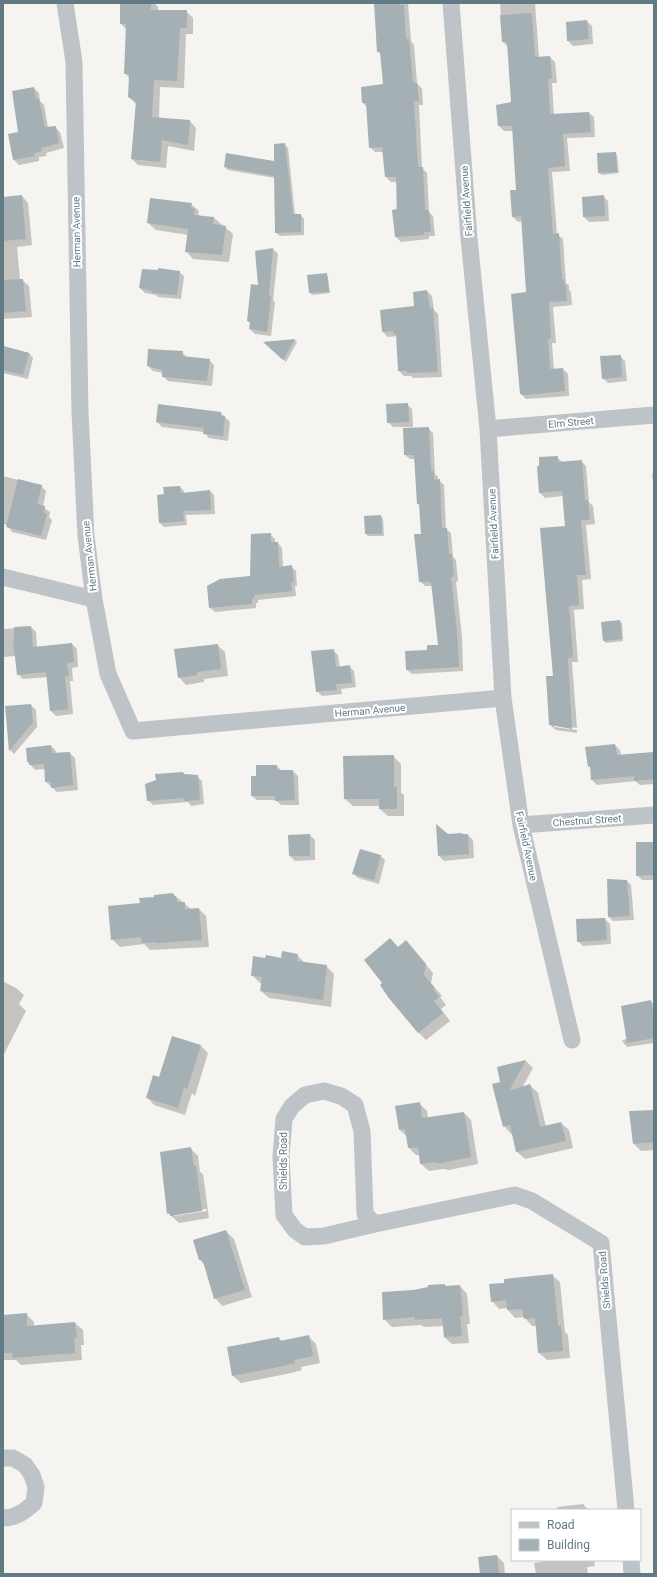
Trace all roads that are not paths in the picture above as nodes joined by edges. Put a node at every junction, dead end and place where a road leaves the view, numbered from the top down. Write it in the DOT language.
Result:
graph roads {
  1 [pos="65,3"];
  2 [pos="451,3"];
  3 [pos="654,415"];
  4 [pos="488,429"];
  5 [pos="3,577"];
  6 [pos="94,599"];
  7 [pos="503,698"];
  8 [pos="654,815"];
  9 [pos="521,825"];
  10 [pos="572,1040"];
  11 [pos="375,1224"];
  12 [pos="3,1458"];
  13 [pos="626,1509"];
  14 [pos="3,1518"];
  15 [pos="631,1561"];
  16 [pos="632,1574"];
  1 -- 6 [label="street, Herman Avenue"];
  2 -- 4 [label="street, Fairfield Avenue"];
  3 -- 4 [label="street, Elm Street"];
  4 -- 7 [label="street, Fairfield Avenue"];
  5 -- 6 [label="street"];
  6 -- 7 [label="street, Herman Avenue"];
  7 -- 9 [label="street, Fairfield Avenue"];
  8 -- 9 [label="street, Chestnut Street"];
  9 -- 10 [label="street, Fairfield Avenue"];
  11 -- 11 [label="street, Shields Road"];
  11 -- 13 [label="street, Shields Road"];
  12 -- 14 [label="street"];
  15 -- 16 [label="street"];
}
